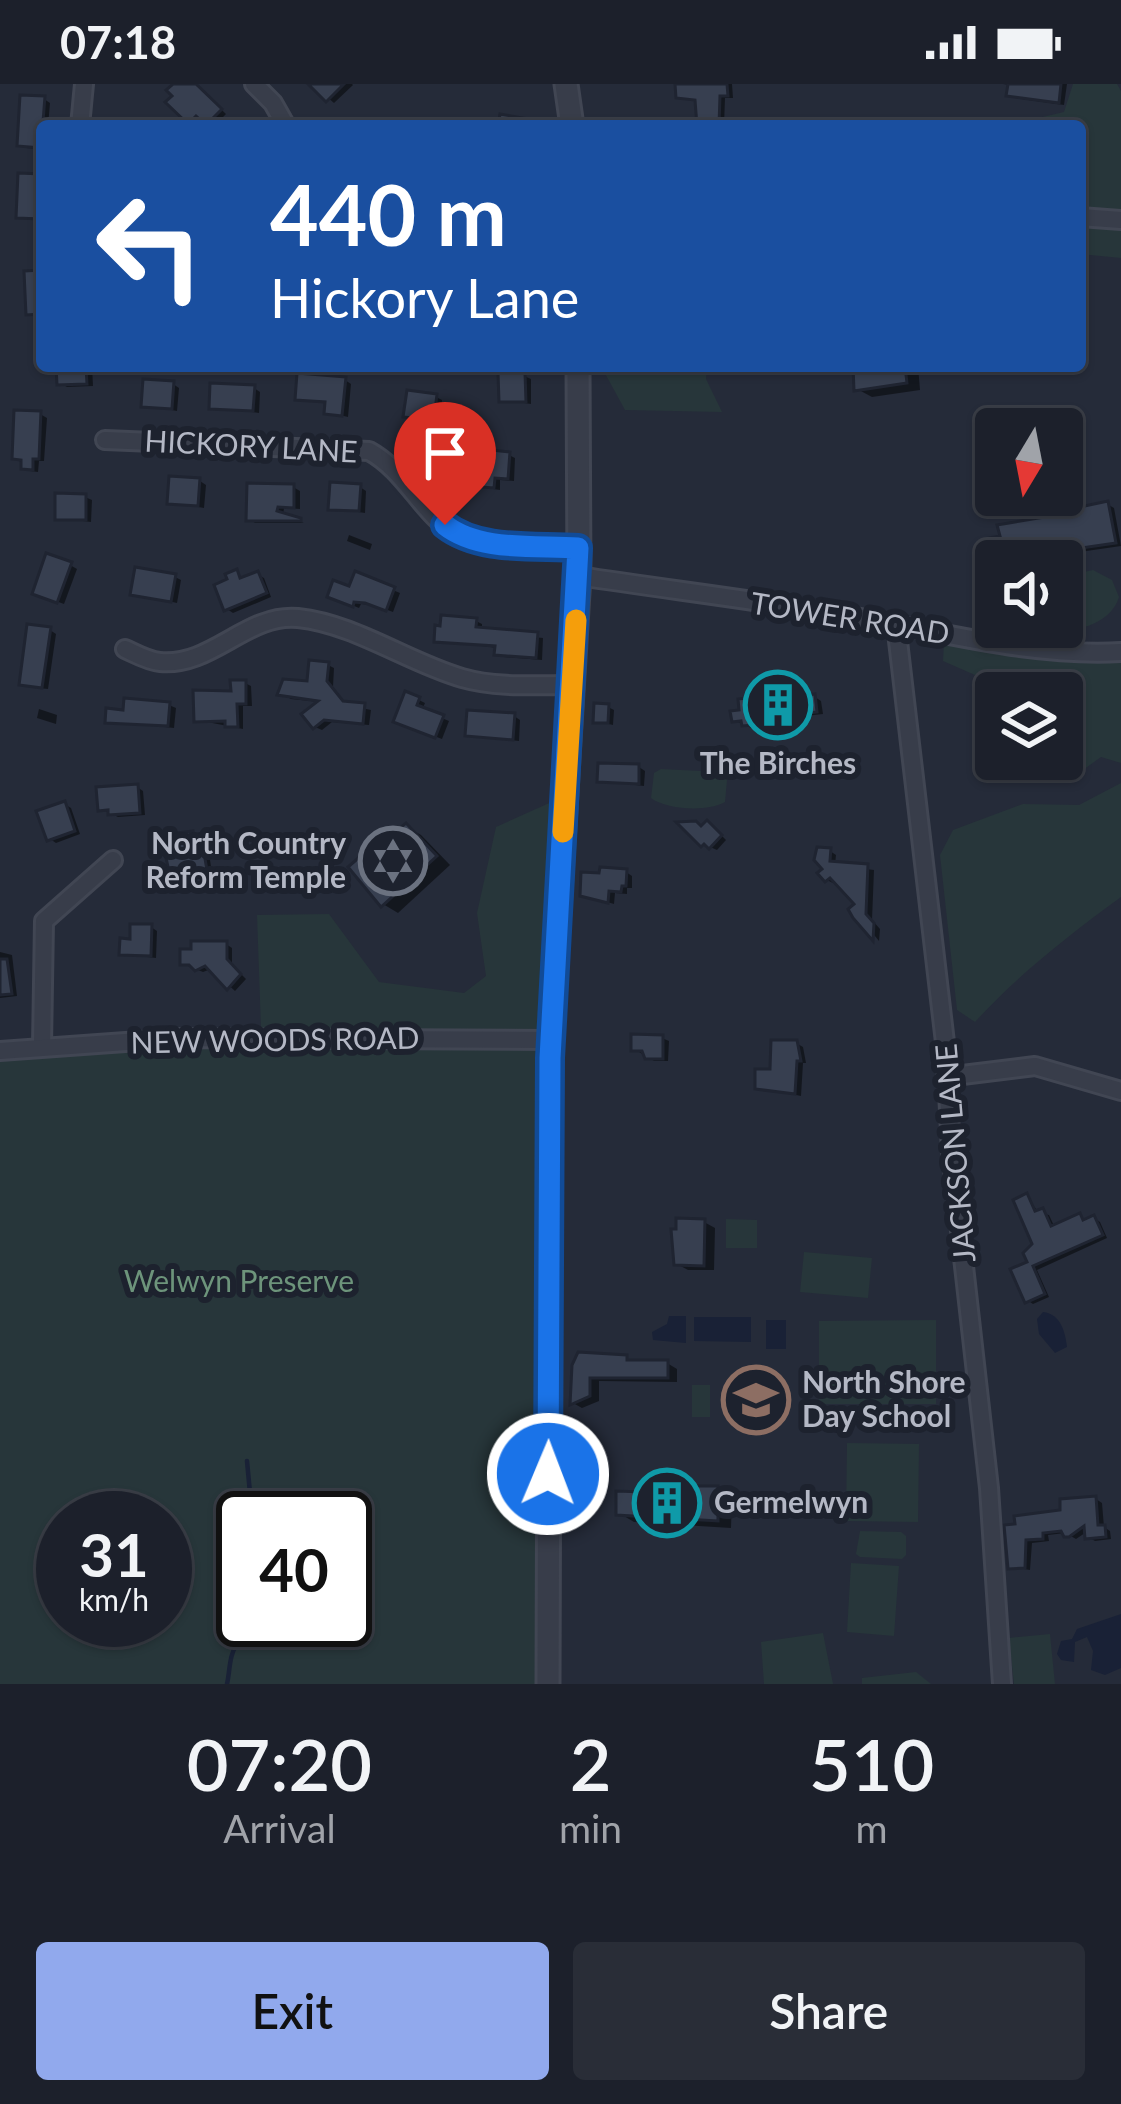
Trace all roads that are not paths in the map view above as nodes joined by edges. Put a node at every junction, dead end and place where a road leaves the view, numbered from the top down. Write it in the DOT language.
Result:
graph roads {
  1 [pos="84,84"];
  2 [pos="254,84"];
  3 [pos="566,84"];
  4 [pos="81,120"];
  5 [pos="283,120"];
  6 [pos="571,120"];
  7 [pos="1086,217"];
  8 [pos="1121,220"];
  9 [pos="578,372"];
  10 [pos="105,440"];
  11 [pos="578,548"];
  12 [pos="579,576"];
  13 [pos="896,624"];
  14 [pos="125,649"];
  15 [pos="1121,652"];
  16 [pos="572,685"];
  17 [pos="113,860"];
  18 [pos="551,1040"];
  19 [pos="42,1046"];
  20 [pos="0,1051"];
  21 [pos="946,1077"];
  22 [pos="1121,1091"];
  23 [pos="548,1684"];
  24 [pos="1002,1684"];
  1 -- 4 [label="street"];
  2 -- 5 [label="street"];
  3 -- 6 [label="street"];
  7 -- 8 [label="street"];
  9 -- 11 [label="street"];
  10 -- 11 [label="street, HICKORY LANE"];
  11 -- 12 [label="street"];
  12 -- 13 [label="street, TOWER ROAD"];
  12 -- 16 [label="street"];
  13 -- 15 [label="street, TOWER ROAD"];
  13 -- 21 [label="street, JACKSON LANE"];
  14 -- 16 [label="street"];
  16 -- 18 [label="street"];
  17 -- 19 [label="street"];
  18 -- 19 [label="street, NEW WOODS ROAD"];
  18 -- 23 [label="street"];
  19 -- 20 [label="street, NEW WOODS ROAD"];
  21 -- 22 [label="street"];
  21 -- 24 [label="street, JACKSON LANE"];
}
